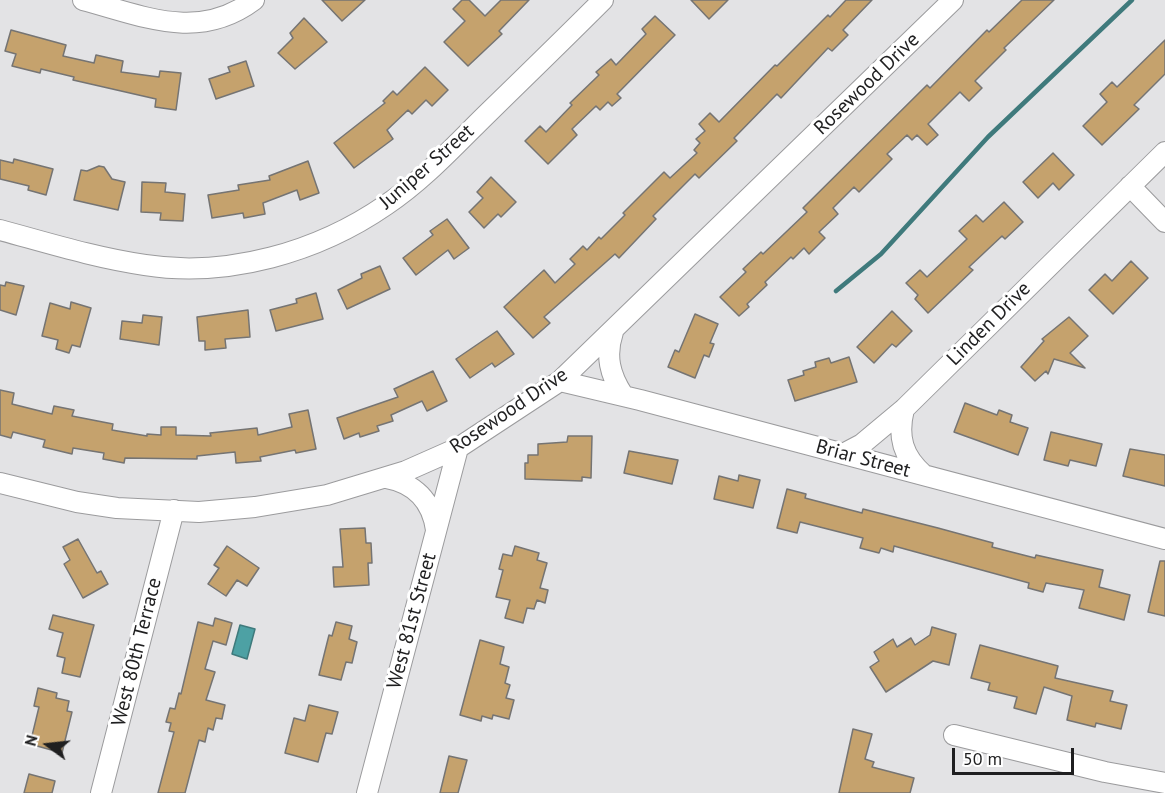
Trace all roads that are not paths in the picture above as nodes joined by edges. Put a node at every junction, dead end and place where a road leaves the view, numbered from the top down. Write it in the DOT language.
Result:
graph roads {
  1 [pos="83,0"];
  2 [pos="254,0"];
  3 [pos="603,0"];
  4 [pos="953,0"];
  5 [pos="1165,152"];
  6 [pos="1130,186"];
  7 [pos="1165,222"];
  8 [pos="0,230"];
  9 [pos="613,332"];
  10 [pos="560,381"];
  11 [pos="623,395"];
  12 [pos="904,409"];
  13 [pos="458,448"];
  14 [pos="843,454"];
  15 [pos="924,475"];
  16 [pos="386,478"];
  17 [pos="0,483"];
  18 [pos="174,510"];
  19 [pos="436,531"];
  20 [pos="1165,539"];
  21 [pos="954,735"];
  22 [pos="1165,783"];
  23 [pos="101,793"];
  24 [pos="367,793"];
  1 -- 2 [label="street"];
  3 -- 8 [label="street, Juniper Street"];
  4 -- 9 [label="street, Rosewood Drive"];
  5 -- 6 [label="street, Linden Drive"];
  6 -- 7 [label="street"];
  6 -- 12 [label="street, Linden Drive"];
  9 -- 10 [label="street, Rosewood Drive"];
  9 -- 11 [label="street"];
  10 -- 11 [label="street, Briar Street"];
  10 -- 13 [label="street, Rosewood Drive"];
  11 -- 14 [label="street, Briar Street"];
  12 -- 14 [label="street, Linden Drive"];
  12 -- 15 [label="street"];
  13 -- 16 [label="street, Rosewood Drive"];
  13 -- 19 [label="street, West 81st Street"];
  14 -- 15 [label="street, Briar Street"];
  15 -- 20 [label="street, Briar Street"];
  16 -- 18 [label="street, Rosewood Drive"];
  16 -- 19 [label="street"];
  17 -- 18 [label="street, Rosewood Drive"];
  18 -- 23 [label="street, West 80th Terrace"];
  19 -- 24 [label="street, West 81st Street"];
  21 -- 22 [label="street"];
}
